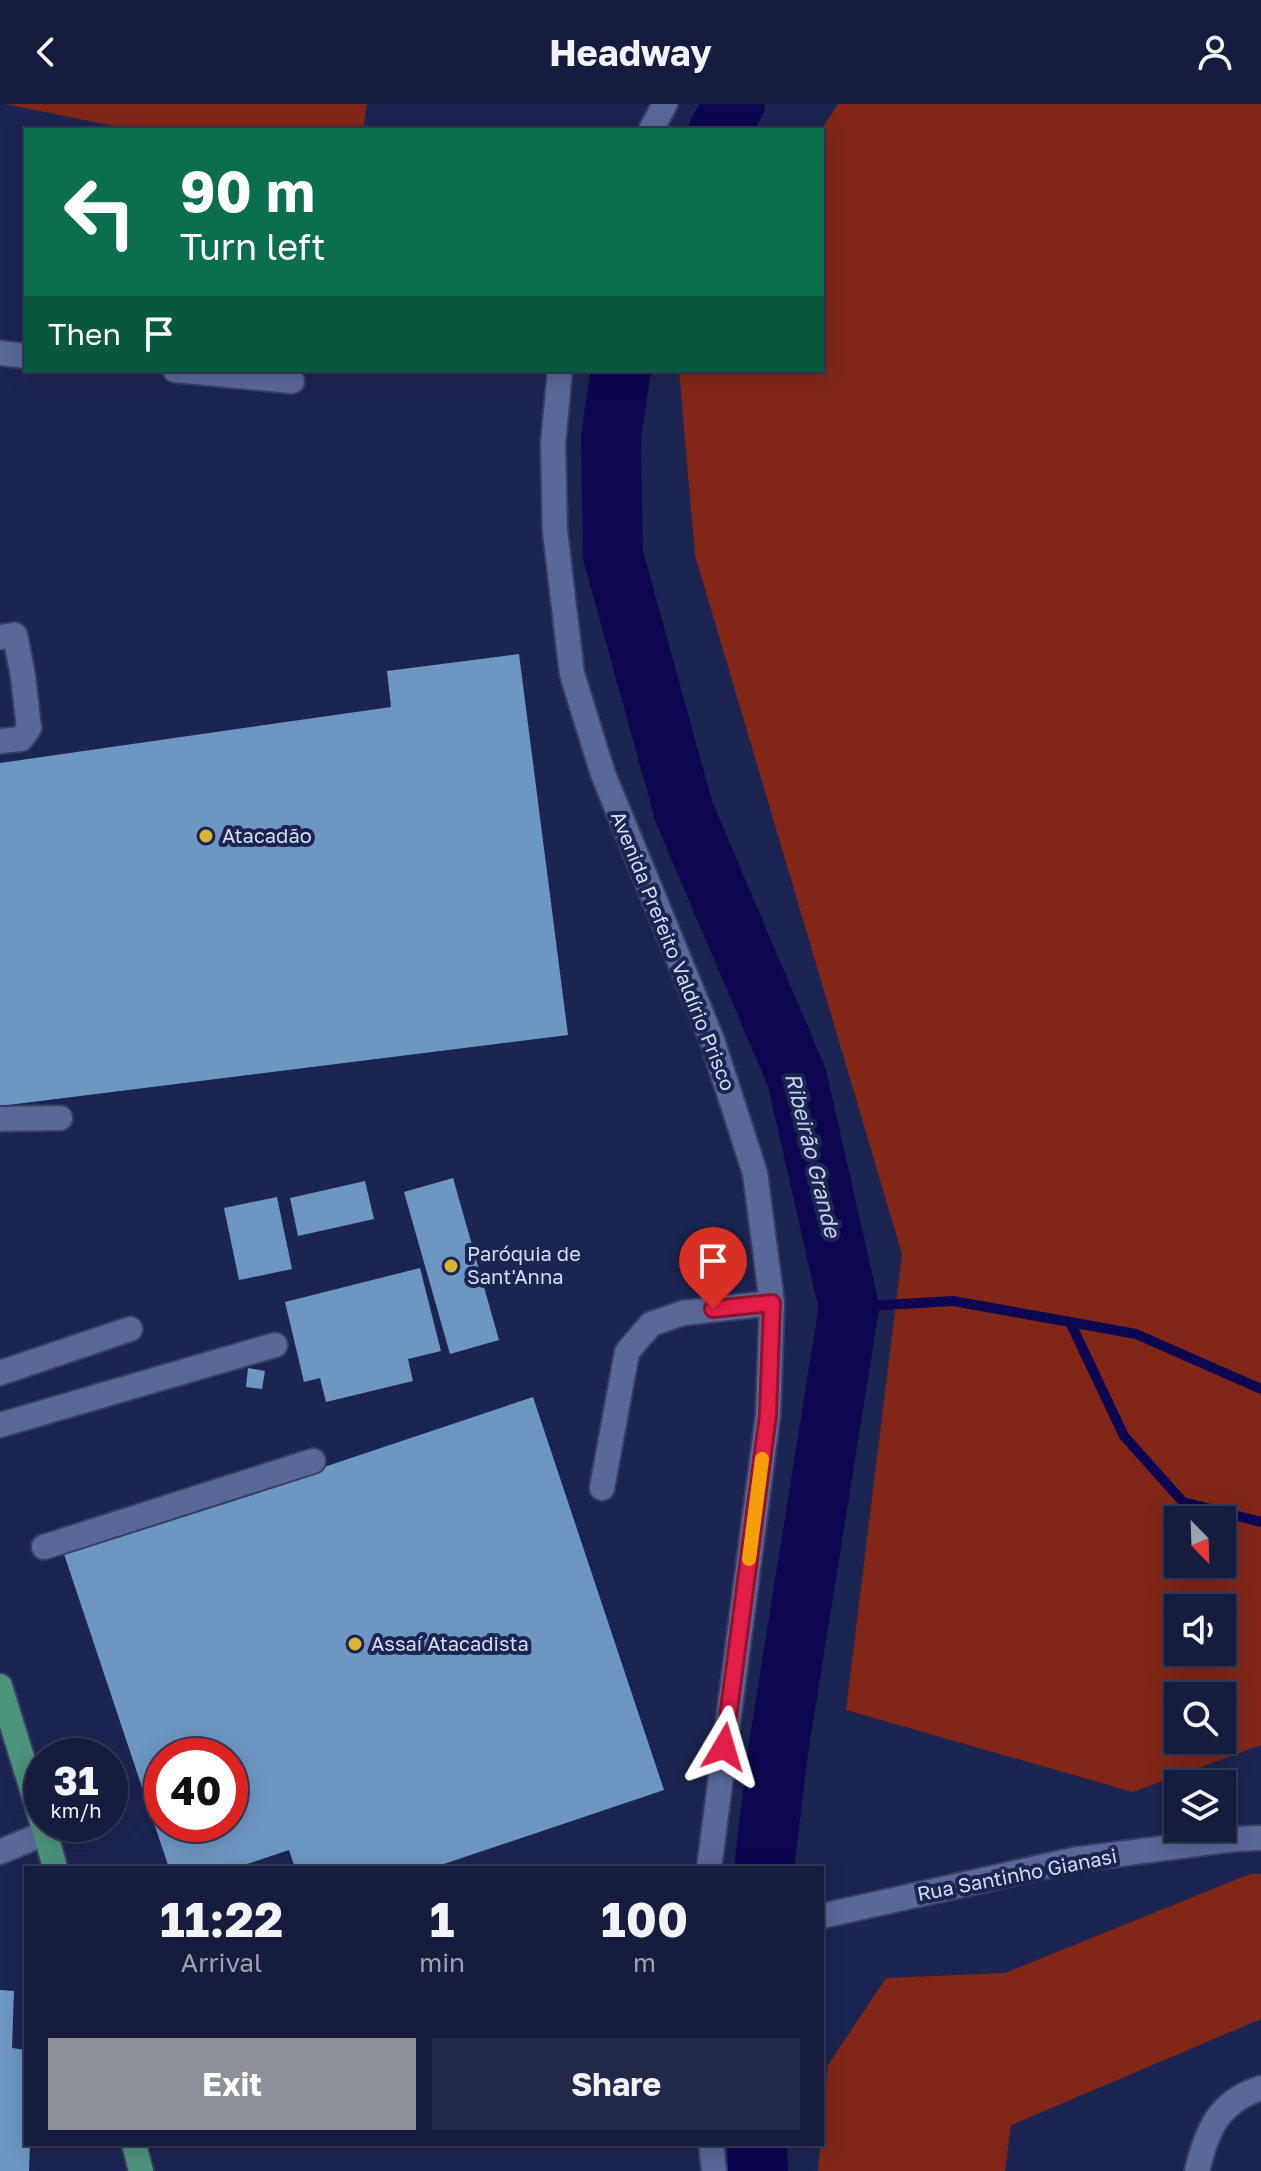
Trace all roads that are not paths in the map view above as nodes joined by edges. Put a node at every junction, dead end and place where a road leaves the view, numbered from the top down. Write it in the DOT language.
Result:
graph roads {
  1 [pos="665,104"];
  2 [pos="652,128"];
  3 [pos="0,353"];
  4 [pos="24,356"];
  5 [pos="196,372"];
  6 [pos="560,372"];
  7 [pos="292,381"];
  8 [pos="7,636"];
  9 [pos="12,677"];
  10 [pos="0,741"];
  11 [pos="60,1118"];
  12 [pos="0,1119"];
  13 [pos="772,1303"];
  14 [pos="130,1329"];
  15 [pos="275,1345"];
  16 [pos="0,1373"];
  17 [pos="0,1425"];
  18 [pos="313,1461"];
  19 [pos="602,1488"];
  20 [pos="44,1547"];
  21 [pos="0,1686"];
  22 [pos="24,1764"];
  23 [pos="24,1837"];
  24 [pos="1261,1838"];
  25 [pos="48,1842"];
  26 [pos="0,1852"];
  27 [pos="54,1866"];
  28 [pos="709,1866"];
  29 [pos="824,1916"];
  30 [pos="1261,2088"];
  31 [pos="135,2146"];
  32 [pos="711,2146"];
  33 [pos="141,2171"];
  34 [pos="714,2171"];
  35 [pos="1197,2171"];
  1 -- 2 [label="street"];
  3 -- 4 [label="street"];
  5 -- 7 [label="street"];
  6 -- 13 [label="street, Avenida Prefeito Valdírio Prisco"];
  8 -- 9 [label="street"];
  9 -- 10 [label="street"];
  11 -- 12 [label="street"];
  13 -- 19 [label="street"];
  13 -- 28 [label="street, Avenida Prefeito Valdírio Prisco"];
  14 -- 16 [label="street"];
  15 -- 17 [label="street"];
  18 -- 20 [label="street"];
  21 -- 22 [label="main road"];
  23 -- 26 [label="street"];
  24 -- 29 [label="street, Rua Santinho Gianasi"];
  25 -- 27 [label="main road"];
  30 -- 35 [label="street"];
  31 -- 33 [label="main road"];
  32 -- 34 [label="street"];
}
